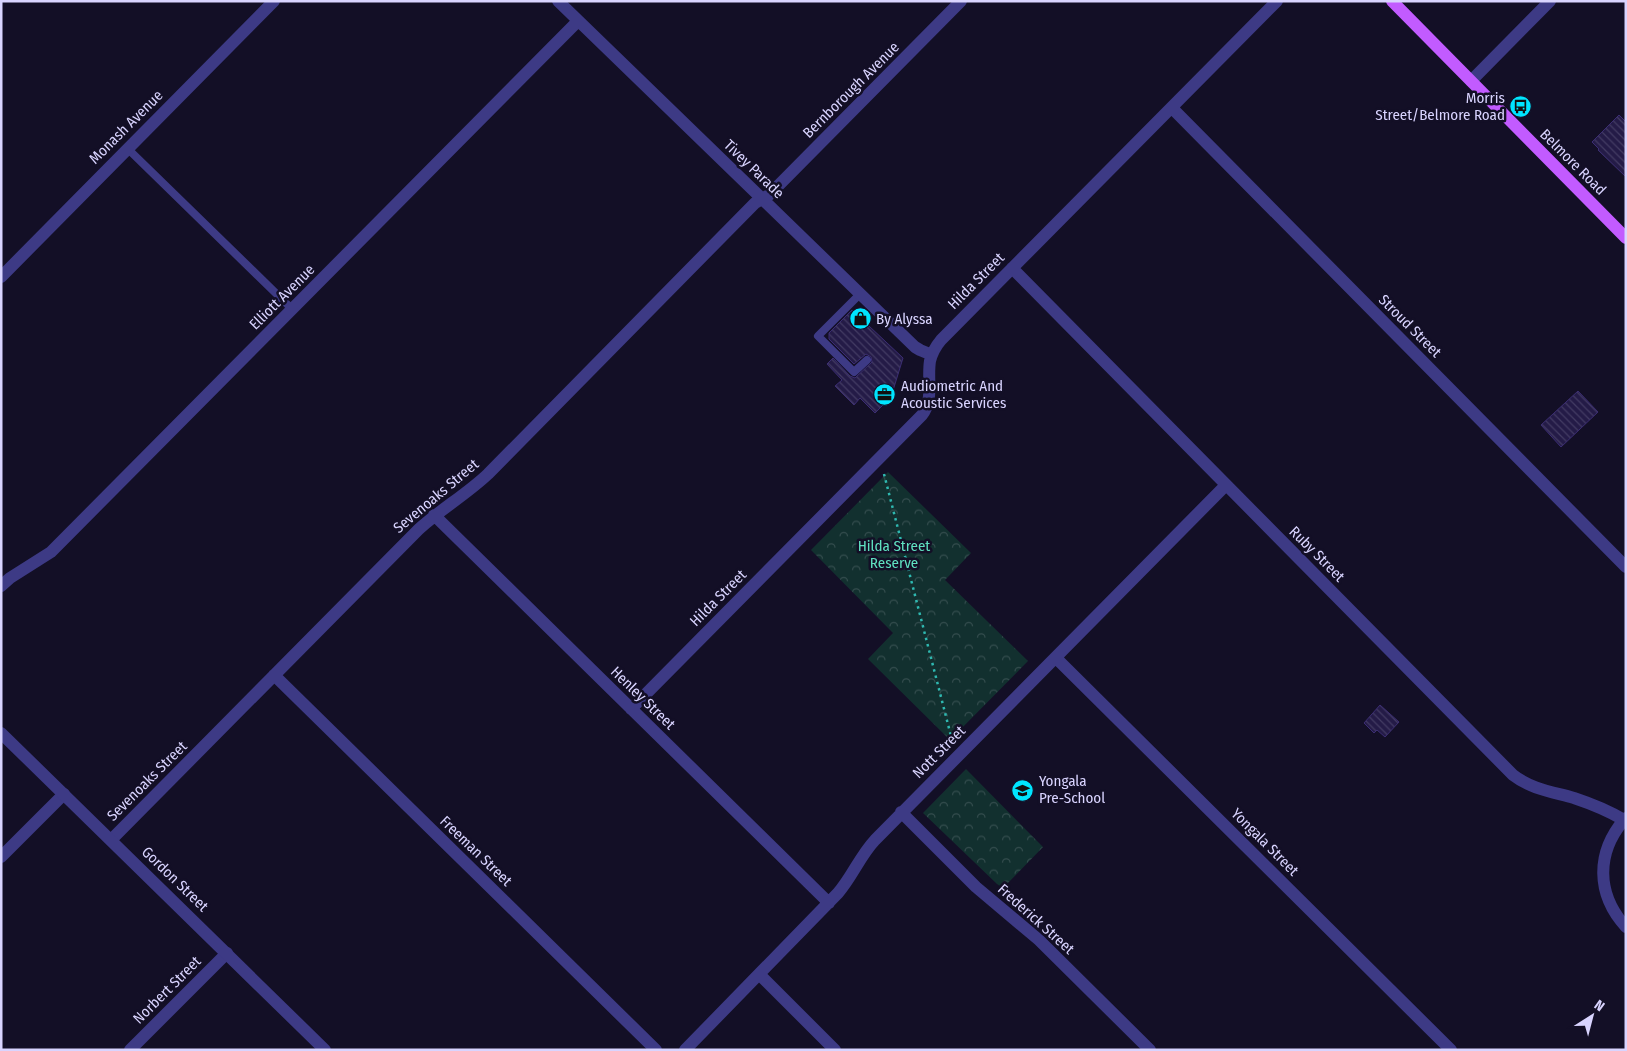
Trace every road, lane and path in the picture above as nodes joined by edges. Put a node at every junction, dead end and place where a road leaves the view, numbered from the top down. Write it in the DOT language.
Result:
graph roads {
  1 [pos="274,1"];
  2 [pos="961,1"];
  3 [pos="1277,1"];
  4 [pos="1392,1"];
  5 [pos="1550,1"];
  6 [pos="563,3"];
  7 [pos="578,21"];
  8 [pos="1471,81"];
  9 [pos="1172,108"];
  10 [pos="128,149"];
  11 [pos="762,200"];
  12 [pos="1625,235"];
  13 [pos="1012,268"];
  14 [pos="1,277"];
  15 [pos="860,294"];
  16 [pos="292,310"];
  17 [pos="932,354"];
  18 [pos="867,360"];
  19 [pos="884,474"];
  20 [pos="1226,485"];
  21 [pos="434,515"];
  22 [pos="1626,568"];
  23 [pos="1,586"];
  24 [pos="1056,658"];
  25 [pos="274,675"];
  26 [pos="631,709"];
  27 [pos="1,733"];
  28 [pos="952,740"];
  29 [pos="64,794"];
  30 [pos="901,812"];
  31 [pos="1625,819"];
  32 [pos="111,840"];
  33 [pos="1,857"];
  34 [pos="829,903"];
  35 [pos="1626,927"];
  36 [pos="227,953"];
  37 [pos="759,974"];
  38 [pos="130,1050"];
  39 [pos="325,1050"];
  40 [pos="656,1050"];
  41 [pos="685,1050"];
  42 [pos="834,1050"];
  43 [pos="1150,1050"];
  44 [pos="1451,1050"];
  1 -- 10 [label="street, Monash Avenue"];
  2 -- 11 [label="street, Bernborough Avenue"];
  3 -- 9 [label="street, Hilda Street"];
  4 -- 8 [label="main road, Belmore Road"];
  5 -- 8 [label="street"];
  6 -- 7 [label="street, Tivey Parade"];
  7 -- 11 [label="street, Tivey Parade"];
  7 -- 16 [label="street, Elliott Avenue"];
  8 -- 12 [label="main road, Belmore Road"];
  9 -- 13 [label="street, Hilda Street"];
  9 -- 22 [label="street, Stroud Street"];
  10 -- 14 [label="street, Monash Avenue"];
  10 -- 16 [label="lane"];
  11 -- 15 [label="street, Tivey Parade"];
  11 -- 21 [label="street, Sevenoaks Street"];
  13 -- 17 [label="street, Hilda Street"];
  13 -- 20 [label="street, Ruby Street"];
  15 -- 17 [label="street, Tivey Parade"];
  15 -- 18 [label="lane"];
  16 -- 23 [label="street, Elliott Avenue"];
  17 -- 26 [label="street, Hilda Street"];
  19 -- 28 [label="path"];
  20 -- 24 [label="street, Nott Street"];
  20 -- 31 [label="street, Ruby Street"];
  21 -- 25 [label="street, Sevenoaks Street"];
  21 -- 26 [label="street, Henley Street"];
  24 -- 30 [label="street, Nott Street"];
  24 -- 44 [label="street, Yongala Street"];
  25 -- 32 [label="street, Sevenoaks Street"];
  25 -- 40 [label="street, Freeman Street"];
  26 -- 34 [label="street, Henley Street"];
  27 -- 29 [label="street, Gordon Street"];
  29 -- 32 [label="street, Gordon Street"];
  29 -- 33 [label="street"];
  30 -- 34 [label="street, Nott Street"];
  30 -- 43 [label="street, Frederick Street"];
  31 -- 35 [label="street"];
  32 -- 36 [label="street, Gordon Street"];
  34 -- 37 [label="street, Nott Street"];
  36 -- 38 [label="street, Norbert Street"];
  36 -- 39 [label="street, Gordon Street"];
  37 -- 41 [label="street, Nott Street"];
  37 -- 42 [label="street"];
}
